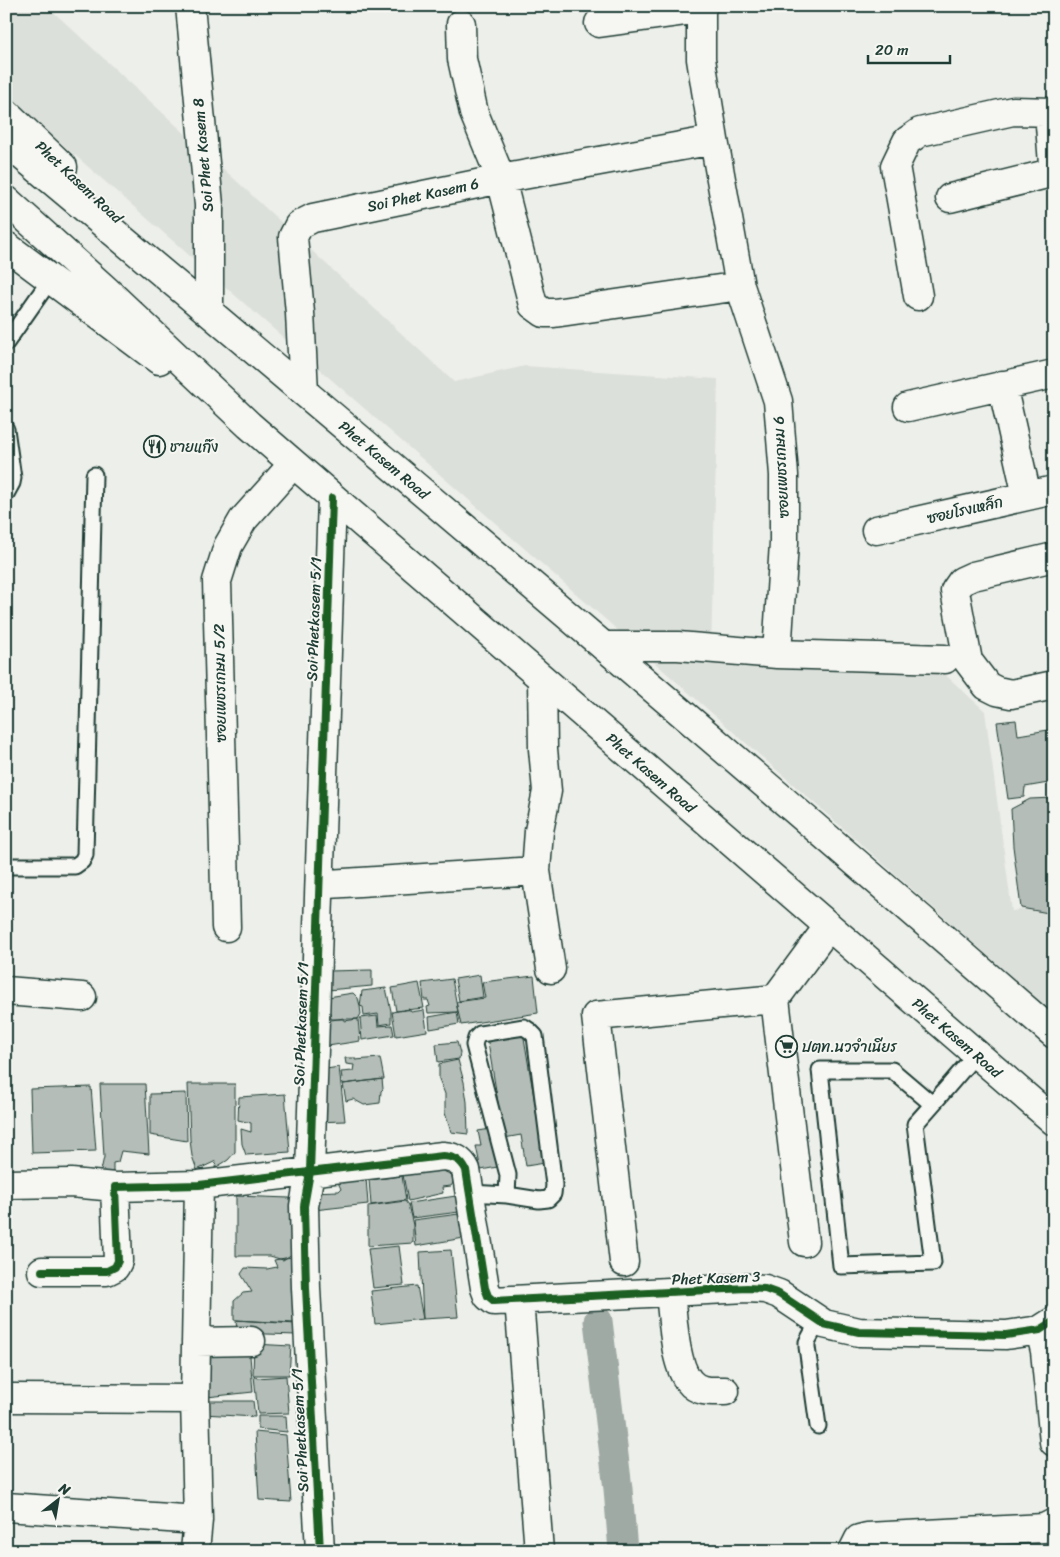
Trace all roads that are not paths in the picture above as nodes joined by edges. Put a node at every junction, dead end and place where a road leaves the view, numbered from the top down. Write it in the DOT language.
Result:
graph roads {
  1 [pos="190,6"];
  2 [pos="702,8"];
  3 [pos="600,23"];
  4 [pos="461,24"];
  5 [pos="1051,112"];
  6 [pos="6,113"];
  7 [pos="714,140"];
  8 [pos="6,142"];
  9 [pos="500,178"];
  10 [pos="950,198"];
  11 [pos="6,200"];
  12 [pos="6,246"];
  13 [pos="50,280"];
  14 [pos="740,286"];
  15 [pos="918,296"];
  16 [pos="209,304"];
  17 [pos="6,343"];
  18 [pos="260,354"];
  19 [pos="1054,374"];
  20 [pos="1002,385"];
  21 [pos="304,392"];
  22 [pos="908,407"];
  23 [pos="248,426"];
  24 [pos="6,429"];
  25 [pos="294,464"];
  26 [pos="94,474"];
  27 [pos="1054,490"];
  28 [pos="6,494"];
  29 [pos="1027,496"];
  30 [pos="332,498"];
  31 [pos="876,530"];
  32 [pos="1054,557"];
  33 [pos="604,646"];
  34 [pos="777,654"];
  35 [pos="945,660"];
  36 [pos="542,679"];
  37 [pos="1054,685"];
  38 [pos="6,866"];
  39 [pos="536,871"];
  40 [pos="328,884"];
  41 [pos="828,927"];
  42 [pos="226,928"];
  43 [pos="551,969"];
  44 [pos="6,991"];
  45 [pos="82,997"];
  46 [pos="775,999"];
  47 [pos="1054,1034"];
  48 [pos="976,1054"];
  49 [pos="932,1104"];
  50 [pos="1054,1121"];
  51 [pos="310,1172"];
  52 [pos="6,1184"];
  53 [pos="199,1185"];
  54 [pos="115,1187"];
  55 [pos="470,1194"];
  56 [pos="506,1194"];
  57 [pos="804,1242"];
  58 [pos="624,1262"];
  59 [pos="42,1271"];
  60 [pos="670,1293"];
  61 [pos="519,1300"];
  62 [pos="819,1320"];
  63 [pos="1047,1325"];
  64 [pos="251,1341"];
  65 [pos="196,1342"];
  66 [pos="725,1391"];
  67 [pos="10,1398"];
  68 [pos="195,1399"];
  69 [pos="818,1426"];
  70 [pos="1054,1442"];
  71 [pos="6,1507"];
  72 [pos="198,1520"];
  73 [pos="1054,1522"];
  74 [pos="195,1551"];
  75 [pos="320,1551"];
  76 [pos="539,1551"];
  77 [pos="853,1551"];
  1 -- 16 [label="street, Soi Phet Kasem 8"];
  2 -- 3 [label="street"];
  2 -- 7 [label="street, ซอยเพชรเกษม 6"];
  4 -- 9 [label="street"];
  5 -- 10 [label="street"];
  5 -- 15 [label="street"];
  6 -- 16 [label="street, Phet Kasem Road"];
  7 -- 9 [label="street, Soi Phet Kasem 6"];
  7 -- 14 [label="street, ซอยเพชรเกษม 6"];
  8 -- 18 [label="street, Phet Kasem Road"];
  9 -- 14 [label="street"];
  9 -- 21 [label="street, Soi Phet Kasem 6"];
  11 -- 23 [label="street, Phet Kasem Road"];
  12 -- 13 [label="street, Phet Kasem Road"];
  13 -- 17 [label="lane"];
  13 -- 23 [label="street, Phet Kasem Road"];
  14 -- 34 [label="street, ซอยเพชรเกษม 6"];
  16 -- 18 [label="street, Phet Kasem Road"];
  18 -- 21 [label="street, Phet Kasem Road"];
  19 -- 20 [label="street"];
  20 -- 22 [label="street"];
  20 -- 29 [label="street"];
  21 -- 33 [label="street, Phet Kasem Road"];
  23 -- 25 [label="street, Phet Kasem Road"];
  24 -- 28 [label="lane"];
  25 -- 30 [label="street, Phet Kasem Road"];
  25 -- 42 [label="street, ซอยเพชรเกษม 5/2"];
  26 -- 38 [label="lane"];
  27 -- 29 [label="street, ซอยโรงเหล็ก"];
  29 -- 31 [label="street, ซอยโรงเหล็ก"];
  30 -- 36 [label="street, Phet Kasem Road"];
  30 -- 51 [label="street, Soi Phetkasem 5/1"];
  32 -- 37 [label="street"];
  33 -- 34 [label="street"];
  33 -- 47 [label="street, Phet Kasem Road"];
  34 -- 35 [label="street"];
  36 -- 39 [label="street"];
  36 -- 41 [label="street, Phet Kasem Road"];
  39 -- 40 [label="street"];
  39 -- 43 [label="street"];
  41 -- 46 [label="street"];
  41 -- 48 [label="street, Phet Kasem Road"];
  44 -- 45 [label="street"];
  46 -- 57 [label="street"];
  46 -- 58 [label="street"];
  48 -- 49 [label="lane"];
  48 -- 50 [label="street, Phet Kasem Road"];
  49 -- 49 [label="lane"];
  51 -- 53 [label="street"];
  51 -- 55 [label="street"];
  51 -- 75 [label="street, Soi Phetkasem 5/1"];
  52 -- 54 [label="street"];
  53 -- 54 [label="street"];
  53 -- 65 [label="street"];
  54 -- 59 [label="street"];
  55 -- 56 [label="lane"];
  55 -- 61 [label="street, Phet Kasem 3"];
  56 -- 56 [label="lane"];
  60 -- 61 [label="street, Phet Kasem 3"];
  60 -- 62 [label="street, Phet Kasem 3"];
  60 -- 66 [label="street"];
  61 -- 76 [label="street"];
  62 -- 63 [label="street, Phet Kasem 3"];
  62 -- 69 [label="lane"];
  63 -- 70 [label="street"];
  64 -- 65 [label="street"];
  65 -- 68 [label="street"];
  67 -- 68 [label="street"];
  68 -- 72 [label="street"];
  71 -- 72 [label="street"];
  72 -- 74 [label="street"];
  73 -- 77 [label="street"];
}
